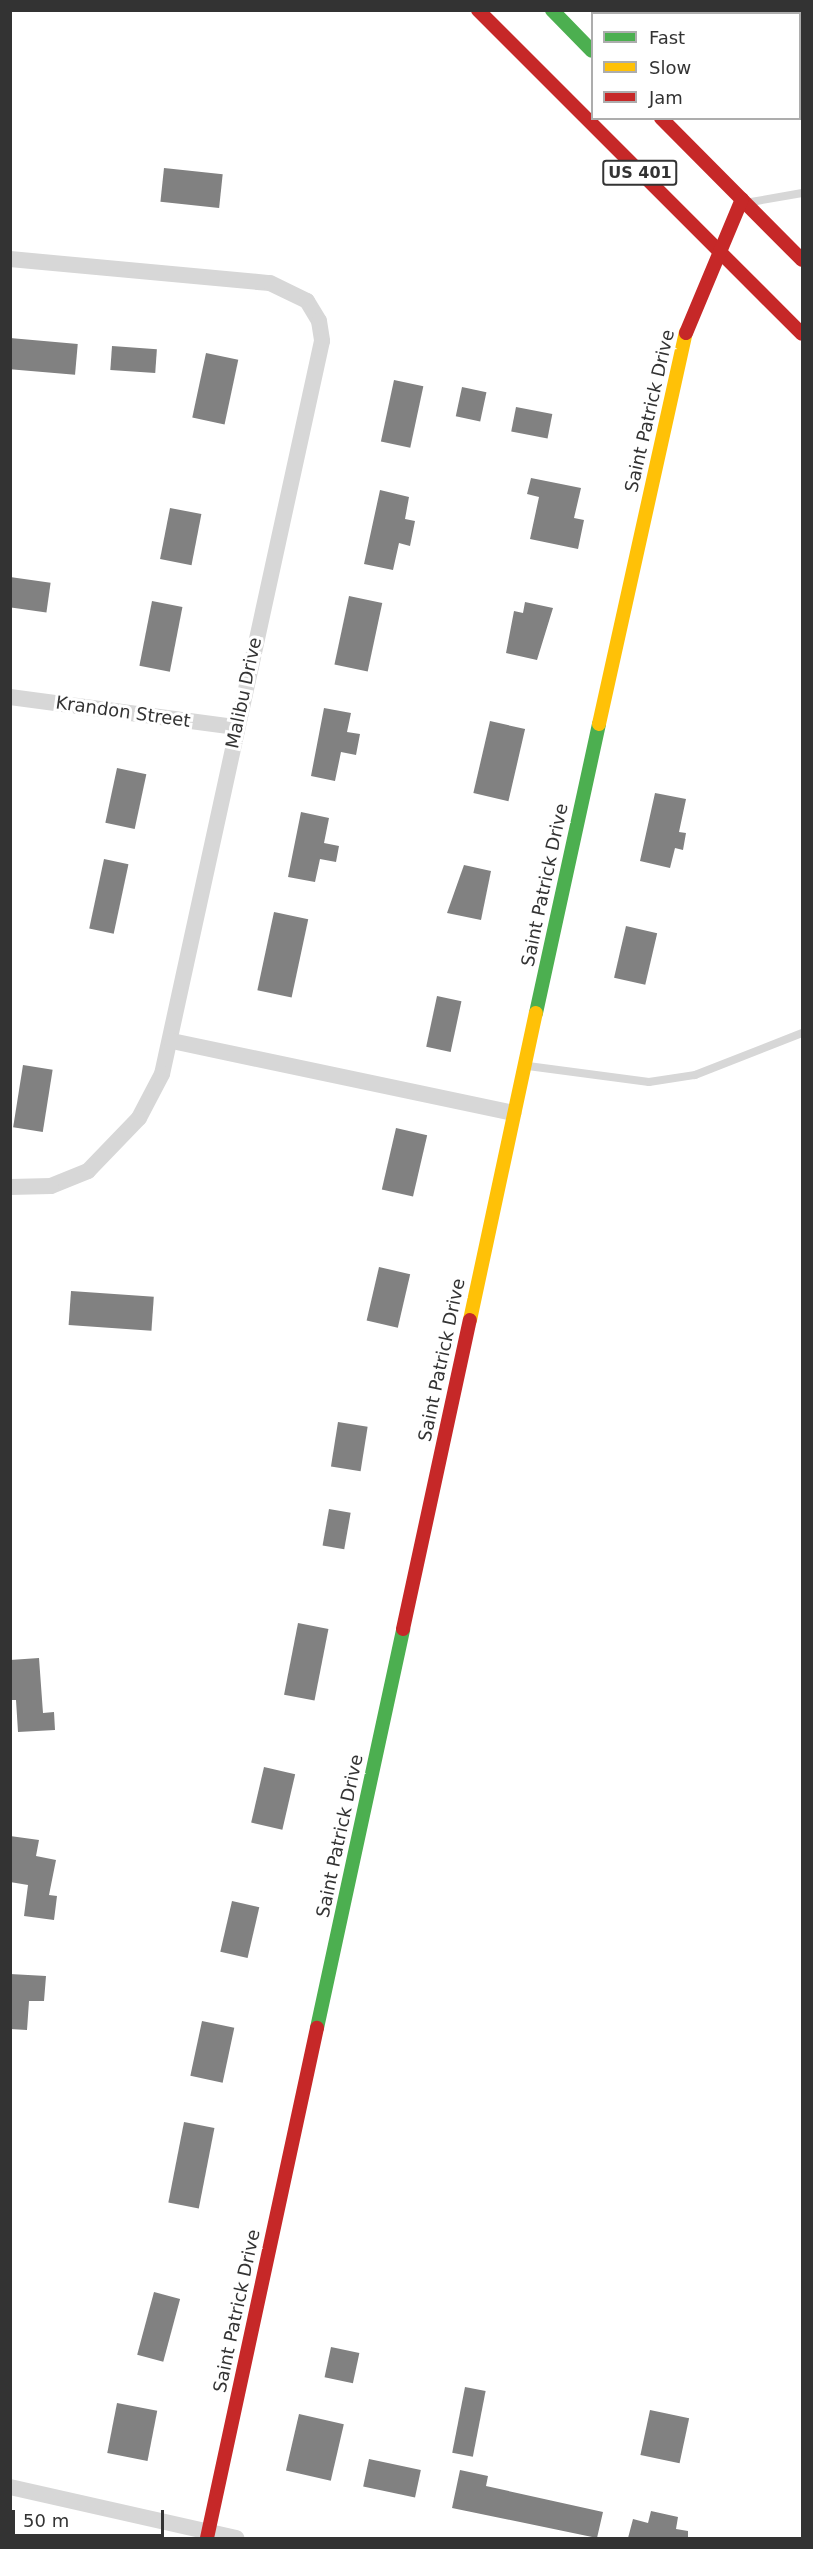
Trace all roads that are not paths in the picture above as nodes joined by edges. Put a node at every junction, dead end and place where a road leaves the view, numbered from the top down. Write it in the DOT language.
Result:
graph roads {
  1 [pos="478,10"];
  2 [pos="552,10"];
  3 [pos="591,50"];
  4 [pos="663,120"];
  5 [pos="802,193"];
  6 [pos="745,202"];
  7 [pos="718,249"];
  8 [pos="10,259"];
  9 [pos="802,260"];
  10 [pos="802,334"];
  11 [pos="10,697"];
  12 [pos="236,727"];
  13 [pos="802,1033"];
  14 [pos="172,1041"];
  15 [pos="524,1065"];
  16 [pos="514,1113"];
  17 [pos="10,1187"];
  18 [pos="10,2487"];
  19 [pos="207,2535"];
  20 [pos="236,2538"];
  1 -- 7 [label="main road, US 401"];
  2 -- 3 [label="main road"];
  4 -- 6 [label="main road, US 401"];
  5 -- 6 [label="lane"];
  6 -- 7 [label="main road, Saint Patrick Drive"];
  6 -- 9 [label="main road, US 401"];
  7 -- 10 [label="main road, US 401"];
  7 -- 15 [label="main road, Saint Patrick Drive"];
  8 -- 12 [label="street, Malibu Drive"];
  11 -- 12 [label="street, Krandon Street"];
  12 -- 14 [label="street, Malibu Drive"];
  13 -- 15 [label="lane"];
  14 -- 16 [label="street"];
  14 -- 17 [label="street, Malibu Drive"];
  15 -- 16 [label="main road, Saint Patrick Drive"];
  16 -- 19 [label="main road, Saint Patrick Drive"];
  18 -- 19 [label="street"];
  19 -- 20 [label="street"];
}
